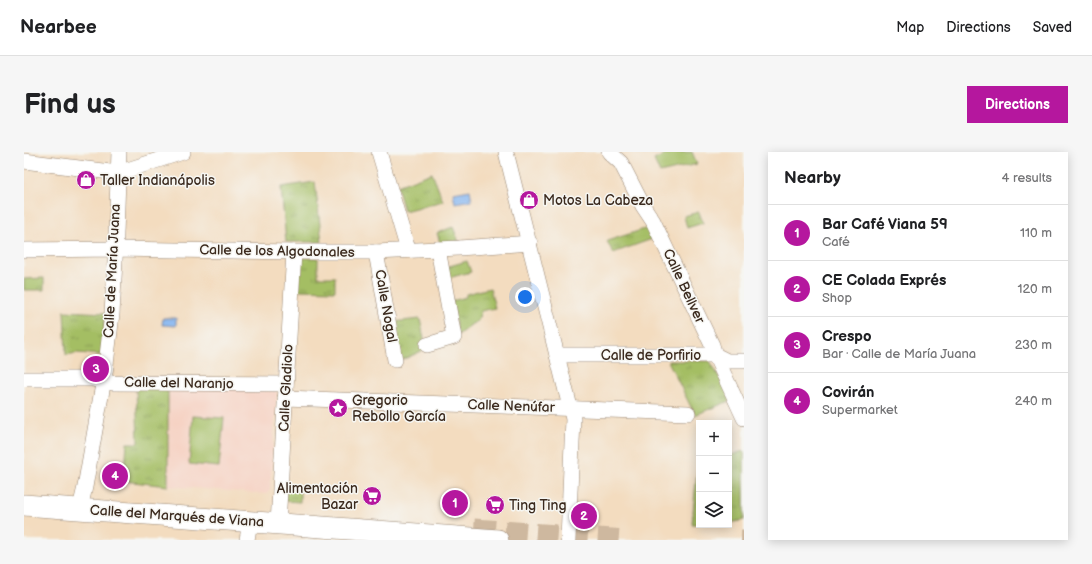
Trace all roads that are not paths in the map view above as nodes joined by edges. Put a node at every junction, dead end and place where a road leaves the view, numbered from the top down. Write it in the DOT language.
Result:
graph roads {
  1 [pos="119,152"];
  2 [pos="183,152"];
  3 [pos="379,152"];
  4 [pos="506,152"];
  5 [pos="613,156"];
  6 [pos="24,161"];
  7 [pos="118,173"];
  8 [pos="530,243"];
  9 [pos="116,249"];
  10 [pos="438,249"];
  11 [pos="24,250"];
  12 [pos="408,250"];
  13 [pos="294,252"];
  14 [pos="376,252"];
  15 [pos="427,345"];
  16 [pos="557,355"];
  17 [pos="716,355"];
  18 [pos="395,360"];
  19 [pos="744,361"];
  20 [pos="24,378"];
  21 [pos="104,381"];
  22 [pos="286,391"];
  23 [pos="570,409"];
  24 [pos="688,413"];
  25 [pos="744,418"];
  26 [pos="24,505"];
  27 [pos="80,508"];
  28 [pos="278,524"];
  29 [pos="248,531"];
  30 [pos="335,534"];
  31 [pos="488,540"];
  32 [pos="568,540"];
  1 -- 7 [label="street, Calle de María Juana"];
  2 -- 7 [label="street"];
  3 -- 12 [label="street"];
  4 -- 8 [label="street"];
  5 -- 17 [label="street, Calle Bellver"];
  6 -- 7 [label="street"];
  7 -- 9 [label="street, Calle de María Juana"];
  8 -- 10 [label="street, Calle de los Algodonales"];
  8 -- 16 [label="street"];
  9 -- 11 [label="street, Calle de los Algodonales"];
  9 -- 13 [label="street, Calle de los Algodonales"];
  9 -- 21 [label="street, Calle de María Juana"];
  10 -- 12 [label="street, Calle de los Algodonales"];
  10 -- 15 [label="street"];
  12 -- 14 [label="street, Calle de los Algodonales"];
  13 -- 14 [label="street, Calle de los Algodonales"];
  13 -- 22 [label="street, Calle Gladiolo"];
  14 -- 18 [label="street, Calle Nogal"];
  16 -- 17 [label="street, Calle de Porfirio"];
  16 -- 23 [label="street"];
  17 -- 19 [label="street, Calle de Porfirio"];
  17 -- 25 [label="street, Calle Bellver"];
  20 -- 21 [label="street, Calle del Naranjo"];
  21 -- 22 [label="street, Calle del Naranjo"];
  21 -- 27 [label="street, Calle de María Juana"];
  22 -- 23 [label="street, Calle Nenúfar"];
  22 -- 28 [label="street, Calle Gladiolo"];
  23 -- 24 [label="street, Calle Nenúfar"];
  23 -- 32 [label="street"];
  26 -- 27 [label="street, Calle del Marqués de Viana"];
  27 -- 29 [label="street, Calle del Marqués de Viana"];
  28 -- 29 [label="street, Calle del Marqués de Viana"];
  28 -- 30 [label="street, Calle del Marqués de Viana"];
  30 -- 31 [label="street, Calle del Marqués de Viana"];
}
